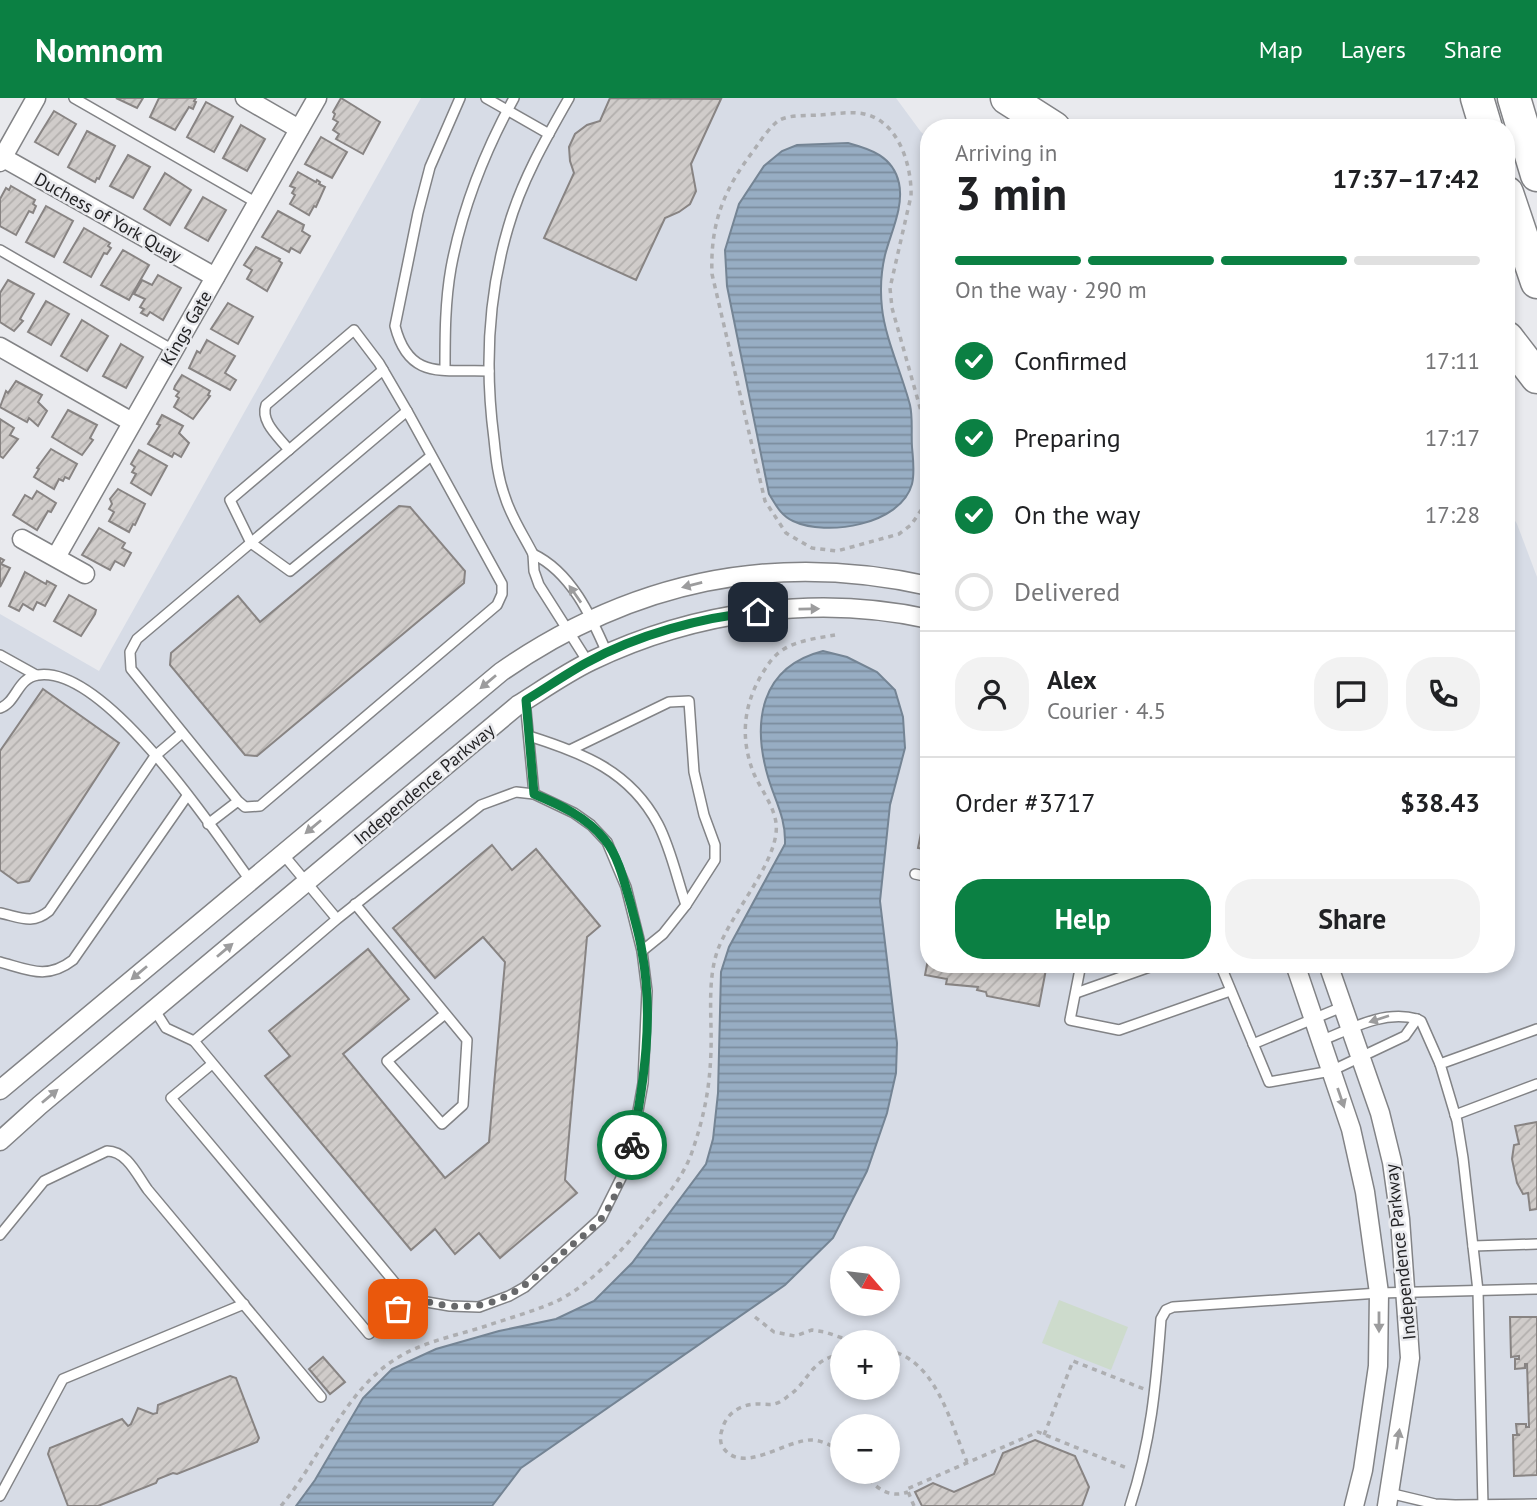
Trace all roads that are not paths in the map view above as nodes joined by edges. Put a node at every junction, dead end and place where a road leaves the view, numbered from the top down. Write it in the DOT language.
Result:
graph roads {
  1 [pos="36,98"];
  2 [pos="74,98"];
  3 [pos="245,98"];
  4 [pos="317,98"];
  5 [pos="460,98"];
  6 [pos="486,98"];
  7 [pos="514,98"];
  8 [pos="569,98"];
  9 [pos="1007,98"];
  10 [pos="1477,98"];
  11 [pos="1514,98"];
  12 [pos="507,110"];
  13 [pos="1040,119"];
  14 [pos="1483,119"];
  15 [pos="299,128"];
  16 [pos="549,134"];
  17 [pos="1,159"];
  18 [pos="1537,175"];
  19 [pos="257,203"];
  20 [pos="1515,216"];
  21 [pos="0,250"];
  22 [pos="215,277"];
  23 [pos="1537,282"];
  24 [pos="1515,348"];
  25 [pos="173,350"];
  26 [pos="1,351"];
  27 [pos="444,369"];
  28 [pos="383,370"];
  29 [pos="489,371"];
  30 [pos="1537,377"];
  31 [pos="407,411"];
  32 [pos="132,422"];
  33 [pos="289,450"];
  34 [pos="431,456"];
  35 [pos="22,539"];
  36 [pos="251,543"];
  37 [pos="533,554"];
  38 [pos="55,557"];
  39 [pos="85,574"];
  40 [pos="920,585"];
  41 [pos="920,617"];
  42 [pos="592,618"];
  43 [pos="568,630"];
  44 [pos="607,653"];
  45 [pos="0,654"];
  46 [pos="588,662"];
  47 [pos="36,675"];
  48 [pos="526,700"];
  49 [pos="0,708"];
  50 [pos="182,733"];
  51 [pos="529,736"];
  52 [pos="572,749"];
  53 [pos="155,756"];
  54 [pos="534,794"];
  55 [pos="187,796"];
  56 [pos="238,801"];
  57 [pos="208,824"];
  58 [pos="282,853"];
  59 [pos="915,874"];
  60 [pos="920,875"];
  61 [pos="250,880"];
  62 [pos="307,883"];
  63 [pos="355,904"];
  64 [pos="686,905"];
  65 [pos="0,913"];
  66 [pos="337,919"];
  67 [pos="642,951"];
  68 [pos="0,962"];
  69 [pos="1079,973"];
  70 [pos="1133,973"];
  71 [pos="1223,973"];
  72 [pos="1298,973"];
  73 [pos="1331,973"];
  74 [pos="1230,991"];
  75 [pos="1076,993"];
  76 [pos="1342,1007"];
  77 [pos="153,1009"];
  78 [pos="445,1014"];
  79 [pos="1313,1019"];
  80 [pos="1417,1019"];
  81 [pos="1350,1029"];
  82 [pos="1537,1029"];
  83 [pos="194,1041"];
  84 [pos="1321,1041"];
  85 [pos="1252,1044"];
  86 [pos="1360,1058"];
  87 [pos="212,1064"];
  88 [pos="1440,1064"];
  89 [pos="1331,1071"];
  90 [pos="1537,1084"];
  91 [pos="0,1090"];
  92 [pos="1455,1115"];
  93 [pos="0,1141"];
  94 [pos="0,1235"];
  95 [pos="1537,1244"];
  96 [pos="1473,1246"];
  97 [pos="1537,1289"];
  98 [pos="1478,1291"];
  99 [pos="1379,1293"];
  100 [pos="1407,1293"];
  101 [pos="413,1296"];
  102 [pos="244,1304"];
  103 [pos="321,1397"];
  104 [pos="1,1493"];
  105 [pos="1388,1500"];
  106 [pos="1537,1504"];
  107 [pos="1483,1505"];
  108 [pos="1130,1506"];
  109 [pos="1354,1506"];
  1 -- 17 [label="street"];
  2 -- 19 [label="lane"];
  3 -- 15 [label="street"];
  4 -- 15 [label="street, Kings Gate"];
  5 -- 27 [label="lane"];
  6 -- 12 [label="lane"];
  7 -- 12 [label="lane"];
  8 -- 16 [label="lane"];
  9 -- 13 [label="highway"];
  10 -- 14 [label="highway"];
  11 -- 18 [label="highway"];
  12 -- 16 [label="lane"];
  12 -- 27 [label="lane"];
  15 -- 19 [label="street, Kings Gate"];
  16 -- 29 [label="lane"];
  17 -- 22 [label="street, Duchess of York Quay"];
  19 -- 22 [label="street, Kings Gate"];
  20 -- 23 [label="highway"];
  21 -- 25 [label="lane"];
  22 -- 25 [label="street, Kings Gate"];
  24 -- 30 [label="highway"];
  25 -- 32 [label="street, Kings Gate"];
  26 -- 32 [label="street"];
  27 -- 29 [label="lane"];
  28 -- 31 [label="lane"];
  28 -- 33 [label="lane"];
  28 -- 33 [label="lane"];
  29 -- 37 [label="lane"];
  31 -- 34 [label="lane"];
  31 -- 36 [label="lane"];
  32 -- 38 [label="street, Kings Gate"];
  33 -- 36 [label="lane"];
  34 -- 36 [label="lane"];
  34 -- 56 [label="lane"];
  35 -- 38 [label="street"];
  36 -- 50 [label="lane"];
  42 -- 37 [label="lane, one-way"];
  37 -- 43 [label="lane"];
  38 -- 39 [label="street"];
  40 -- 42 [label="street, Independence Parkway, one-way"];
  44 -- 41 [label="street, Independence Parkway, one-way"];
  42 -- 43 [label="street, Independence Parkway"];
  42 -- 44 [label="lane"];
  43 -- 46 [label="lane"];
  43 -- 58 [label="street, Independence Parkway, one-way"];
  44 -- 46 [label="street, Independence Parkway"];
  45 -- 47 [label="lane"];
  46 -- 48 [label="street, Independence Parkway"];
  47 -- 49 [label="lane"];
  47 -- 53 [label="lane"];
  48 -- 51 [label="lane"];
  48 -- 62 [label="street, Independence Parkway"];
  50 -- 53 [label="lane"];
  50 -- 56 [label="lane"];
  51 -- 52 [label="lane"];
  51 -- 54 [label="lane"];
  52 -- 64 [label="lane"];
  52 -- 64 [label="lane"];
  53 -- 55 [label="lane"];
  53 -- 65 [label="lane"];
  54 -- 63 [label="lane"];
  54 -- 67 [label="lane"];
  55 -- 57 [label="lane"];
  55 -- 68 [label="lane"];
  56 -- 57 [label="lane"];
  57 -- 61 [label="lane"];
  58 -- 61 [label="street, Independence Parkway"];
  58 -- 62 [label="lane"];
  59 -- 60 [label="lane"];
  61 -- 91 [label="street, Independence Parkway, one-way"];
  62 -- 66 [label="lane"];
  77 -- 62 [label="street, Independence Parkway, one-way"];
  63 -- 66 [label="lane"];
  63 -- 78 [label="lane"];
  64 -- 67 [label="lane"];
  66 -- 83 [label="lane"];
  67 -- 101 [label="lane"];
  69 -- 75 [label="lane"];
  70 -- 75 [label="lane"];
  71 -- 74 [label="lane"];
  72 -- 79 [label="street, Independence Parkway"];
  73 -- 76 [label="street, Independence Parkway"];
  74 -- 75 [label="lane"];
  74 -- 85 [label="lane"];
  76 -- 79 [label="lane"];
  76 -- 81 [label="street, Independence Parkway"];
  77 -- 83 [label="lane"];
  93 -- 77 [label="street, Independence Parkway, one-way"];
  78 -- 78 [label="lane"];
  79 -- 84 [label="street, Independence Parkway"];
  79 -- 85 [label="lane"];
  80 -- 81 [label="lane, one-way"];
  80 -- 86 [label="lane"];
  80 -- 88 [label="lane"];
  81 -- 84 [label="lane"];
  81 -- 86 [label="street, Independence Parkway"];
  82 -- 88 [label="lane"];
  83 -- 87 [label="lane"];
  84 -- 89 [label="street, Independence Parkway"];
  85 -- 89 [label="lane"];
  86 -- 89 [label="lane"];
  86 -- 100 [label="street, Independence Parkway"];
  87 -- 101 [label="lane"];
  87 -- 101 [label="lane"];
  88 -- 92 [label="lane"];
  89 -- 99 [label="street, Independence Parkway, one-way"];
  90 -- 92 [label="lane"];
  92 -- 96 [label="lane"];
  94 -- 102 [label="lane"];
  95 -- 96 [label="lane"];
  96 -- 98 [label="lane"];
  97 -- 98 [label="lane"];
  98 -- 100 [label="lane"];
  98 -- 107 [label="lane"];
  99 -- 100 [label="lane"];
  99 -- 108 [label="lane"];
  99 -- 109 [label="street, Independence Parkway, one-way"];
  105 -- 100 [label="street, Independence Parkway, one-way"];
  102 -- 103 [label="lane"];
  102 -- 104 [label="lane"];
  105 -- 107 [label="lane"];
  106 -- 107 [label="lane"];
}
